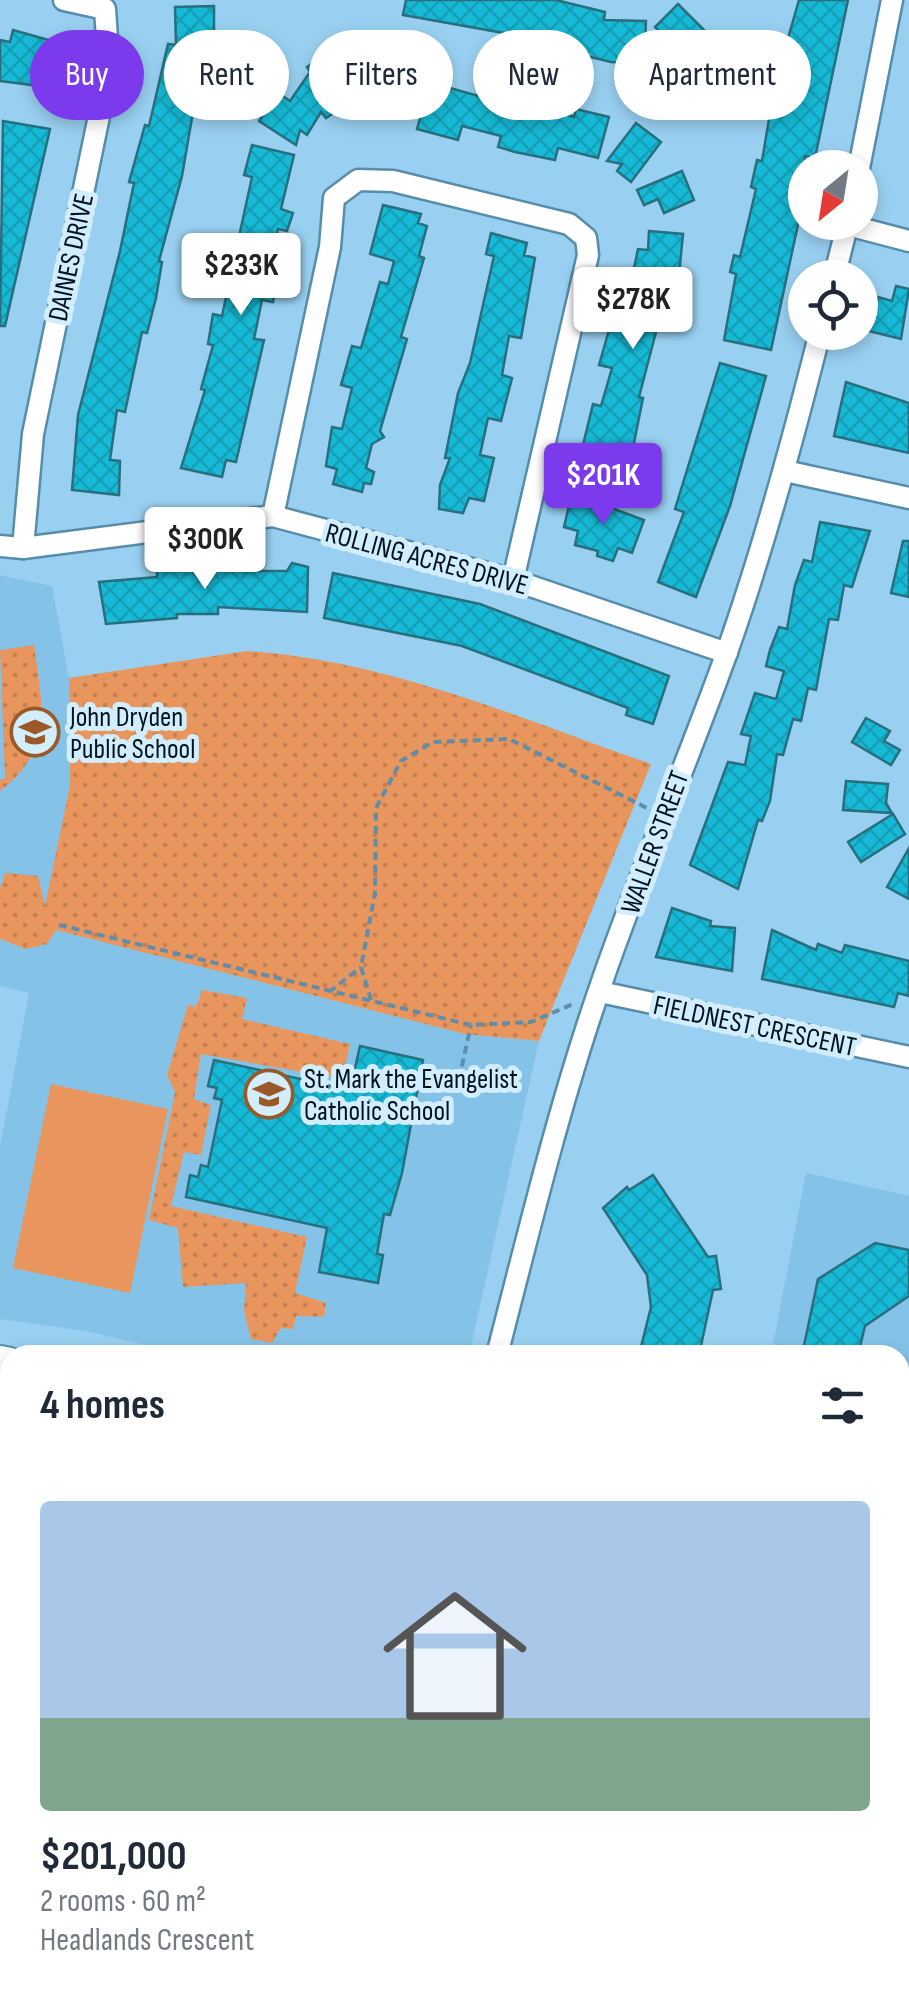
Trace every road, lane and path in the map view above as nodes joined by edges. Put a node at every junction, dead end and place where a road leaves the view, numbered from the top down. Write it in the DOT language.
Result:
graph roads {
  1 [pos="64,0"];
  2 [pos="892,0"];
  3 [pos="863,150"];
  4 [pos="878,232"];
  5 [pos="909,241"];
  6 [pos="815,350"];
  7 [pos="785,471"];
  8 [pos="909,498"];
  9 [pos="273,516"];
  10 [pos="0,546"];
  11 [pos="23,548"];
  12 [pos="514,580"];
  13 [pos="727,653"];
  14 [pos="662,815"];
  15 [pos="59,925"];
  16 [pos="361,966"];
  17 [pos="330,992"];
  18 [pos="600,992"];
  19 [pos="371,1000"];
  20 [pos="471,1026"];
  21 [pos="909,1058"];
  22 [pos="458,1079"];
  23 [pos="500,1345"];
  1 -- 11 [label="street, DAINES DRIVE"];
  2 -- 3 [label="street"];
  4 -- 5 [label="street"];
  6 -- 7 [label="street, WALLER STREET"];
  7 -- 8 [label="street"];
  7 -- 13 [label="street, WALLER STREET"];
  9 -- 11 [label="street, ROLLING ACRES DRIVE"];
  9 -- 12 [label="street, ROLLING ACRES DRIVE"];
  9 -- 12 [label="street"];
  10 -- 11 [label="street, ROLLING ACRES DRIVE"];
  12 -- 13 [label="street, ROLLING ACRES DRIVE"];
  13 -- 14 [label="street, WALLER STREET"];
  14 -- 16 [label="path"];
  14 -- 18 [label="street, WALLER STREET"];
  15 -- 17 [label="path"];
  16 -- 17 [label="path"];
  16 -- 19 [label="path"];
  17 -- 19 [label="path"];
  18 -- 20 [label="path"];
  18 -- 21 [label="street, FIELDNEST CRESCENT"];
  18 -- 23 [label="street, WALLER STREET"];
  19 -- 20 [label="path"];
  20 -- 22 [label="path"];
}
